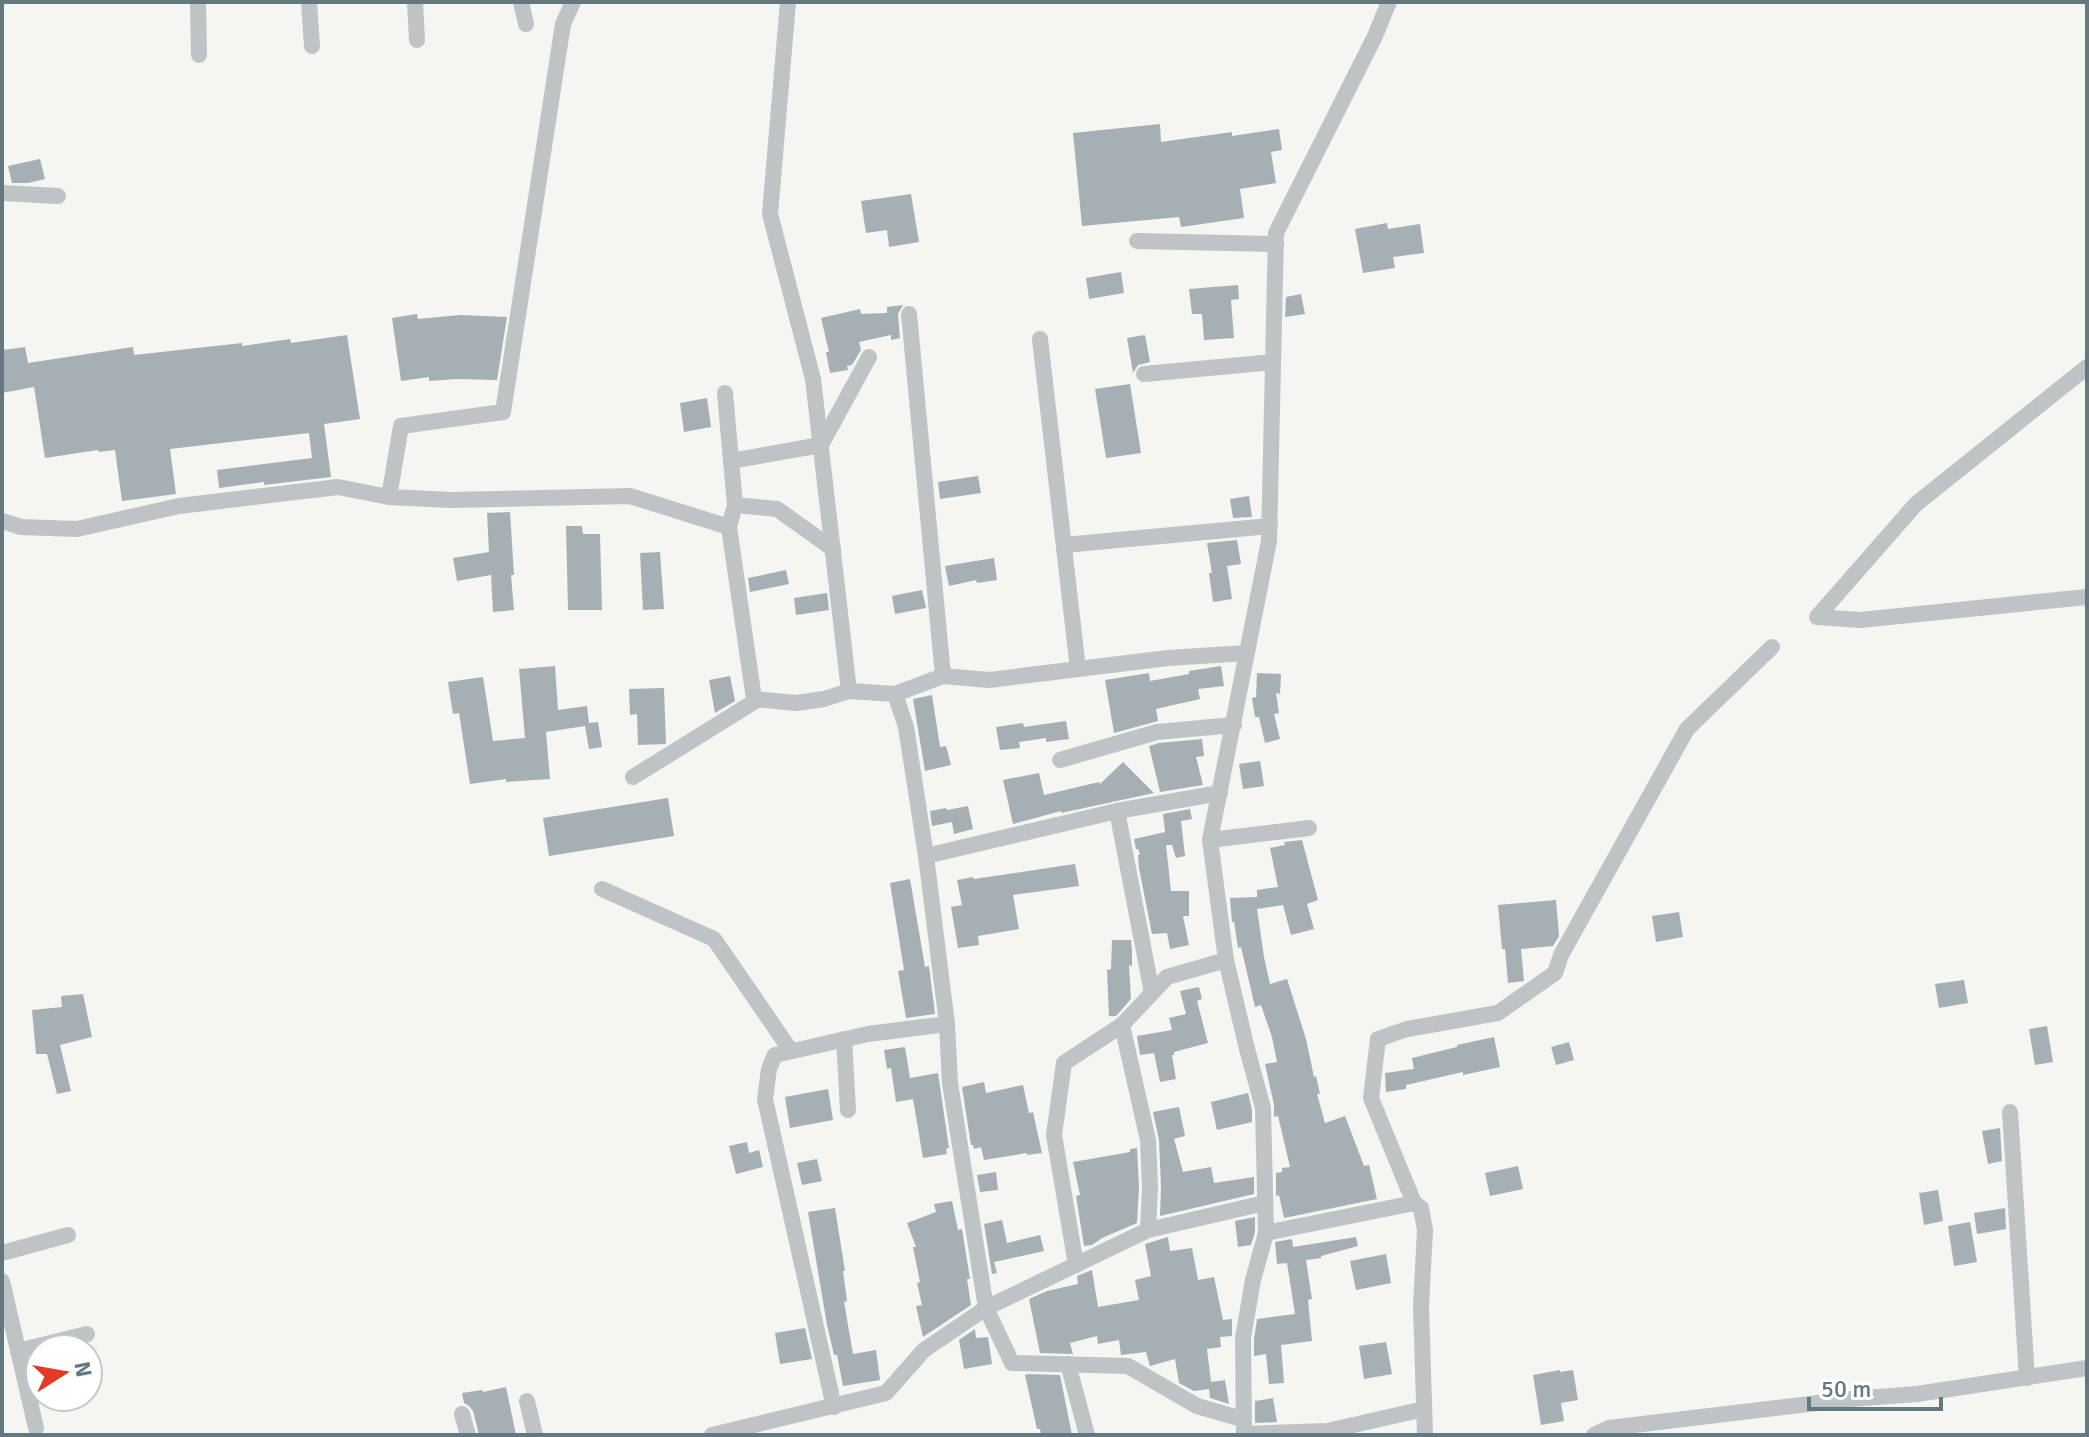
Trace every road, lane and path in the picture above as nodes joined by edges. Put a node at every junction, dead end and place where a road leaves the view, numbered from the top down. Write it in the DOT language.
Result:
graph roads {
  1 [pos="198,2"];
  2 [pos="309,2"];
  3 [pos="415,2"];
  4 [pos="521,2"];
  5 [pos="573,2"];
  6 [pos="788,2"];
  7 [pos="1389,2"];
  8 [pos="526,24"];
  9 [pos="417,40"];
  10 [pos="312,46"];
  11 [pos="199,55"];
  12 [pos="2,193"];
  13 [pos="58,196"];
  14 [pos="1137,241"];
  15 [pos="1276,244"];
  16 [pos="909,314"];
  17 [pos="1040,339"];
  18 [pos="869,357"];
  19 [pos="1273,362"];
  20 [pos="2087,367"];
  21 [pos="1144,374"];
  22 [pos="725,393"];
  23 [pos="821,445"];
  24 [pos="731,461"];
  25 [pos="389,497"];
  26 [pos="735,505"];
  27 [pos="2,521"];
  28 [pos="1270,526"];
  29 [pos="729,527"];
  30 [pos="1064,545"];
  31 [pos="833,549"];
  32 [pos="2087,597"];
  33 [pos="1772,647"];
  34 [pos="1247,653"];
  35 [pos="1078,669"];
  36 [pos="943,676"];
  37 [pos="849,691"];
  38 [pos="895,694"];
  39 [pos="757,700"];
  40 [pos="1234,725"];
  41 [pos="1060,760"];
  42 [pos="633,777"];
  43 [pos="1220,793"];
  44 [pos="1117,811"];
  45 [pos="1309,828"];
  46 [pos="1210,840"];
  47 [pos="926,856"];
  48 [pos="602,889"];
  49 [pos="1226,960"];
  50 [pos="1152,993"];
  51 [pos="947,1024"];
  52 [pos="1122,1025"];
  53 [pos="844,1039"];
  54 [pos="791,1051"];
  55 [pos="848,1110"];
  56 [pos="2010,1112"];
  57 [pos="1265,1203"];
  58 [pos="1414,1203"];
  59 [pos="1148,1230"];
  60 [pos="1266,1233"];
  61 [pos="68,1235"];
  62 [pos="2,1253"];
  63 [pos="1076,1265"];
  64 [pos="2,1281"];
  65 [pos="986,1308"];
  66 [pos="24,1350"];
  67 [pos="18,1351"];
  68 [pos="1068,1364"];
  69 [pos="2087,1368"];
  70 [pos="2027,1378"];
  71 [pos="527,1401"];
  72 [pos="834,1407"];
  73 [pos="1424,1409"];
  74 [pos="462,1414"];
  75 [pos="36,1428"];
  76 [pos="1243,1429"];
  77 [pos="468,1435"];
  78 [pos="535,1435"];
  79 [pos="712,1435"];
  80 [pos="1087,1435"];
  81 [pos="1425,1435"];
  82 [pos="1594,1435"];
  1 -- 11 [label="street"];
  2 -- 10 [label="street"];
  3 -- 9 [label="street"];
  4 -- 8 [label="street"];
  5 -- 25 [label="street"];
  6 -- 23 [label="street"];
  7 -- 15 [label="street"];
  12 -- 13 [label="street"];
  14 -- 15 [label="street"];
  15 -- 19 [label="street"];
  16 -- 36 [label="street"];
  17 -- 30 [label="street"];
  18 -- 23 [label="street"];
  19 -- 21 [label="street"];
  19 -- 28 [label="street"];
  20 -- 32 [label="street"];
  22 -- 24 [label="street"];
  23 -- 24 [label="street"];
  23 -- 31 [label="street"];
  24 -- 26 [label="street"];
  25 -- 27 [label="street"];
  25 -- 29 [label="street"];
  26 -- 29 [label="street"];
  26 -- 31 [label="street"];
  28 -- 30 [label="street"];
  28 -- 34 [label="street"];
  29 -- 39 [label="street"];
  30 -- 35 [label="street"];
  31 -- 37 [label="street"];
  33 -- 58 [label="street"];
  34 -- 35 [label="street"];
  34 -- 40 [label="street"];
  35 -- 36 [label="street"];
  36 -- 38 [label="street"];
  37 -- 38 [label="street"];
  37 -- 39 [label="street"];
  38 -- 47 [label="street"];
  39 -- 42 [label="street"];
  40 -- 41 [label="street"];
  40 -- 43 [label="street"];
  43 -- 44 [label="street"];
  43 -- 46 [label="street"];
  44 -- 47 [label="street"];
  44 -- 50 [label="street"];
  45 -- 46 [label="street"];
  46 -- 49 [label="street"];
  47 -- 51 [label="street"];
  48 -- 54 [label="street"];
  49 -- 50 [label="street"];
  49 -- 57 [label="street"];
  50 -- 52 [label="street"];
  51 -- 53 [label="street"];
  51 -- 65 [label="street"];
  52 -- 59 [label="street"];
  52 -- 63 [label="street"];
  53 -- 54 [label="street"];
  53 -- 55 [label="street"];
  54 -- 72 [label="street"];
  56 -- 70 [label="street"];
  57 -- 59 [label="street"];
  57 -- 60 [label="street"];
  58 -- 60 [label="street"];
  58 -- 73 [label="street"];
  59 -- 63 [label="street"];
  60 -- 76 [label="street"];
  61 -- 62 [label="street"];
  63 -- 65 [label="street"];
  64 -- 67 [label="street"];
  65 -- 68 [label="street"];
  65 -- 72 [label="street"];
  66 -- 67 [label="street"];
  67 -- 75 [label="street"];
  68 -- 76 [label="street"];
  68 -- 80 [label="street"];
  69 -- 70 [label="street"];
  70 -- 82 [label="street"];
  71 -- 78 [label="street"];
  72 -- 79 [label="street"];
  73 -- 76 [label="street"];
  73 -- 81 [label="street"];
  74 -- 77 [label="street"];
}
